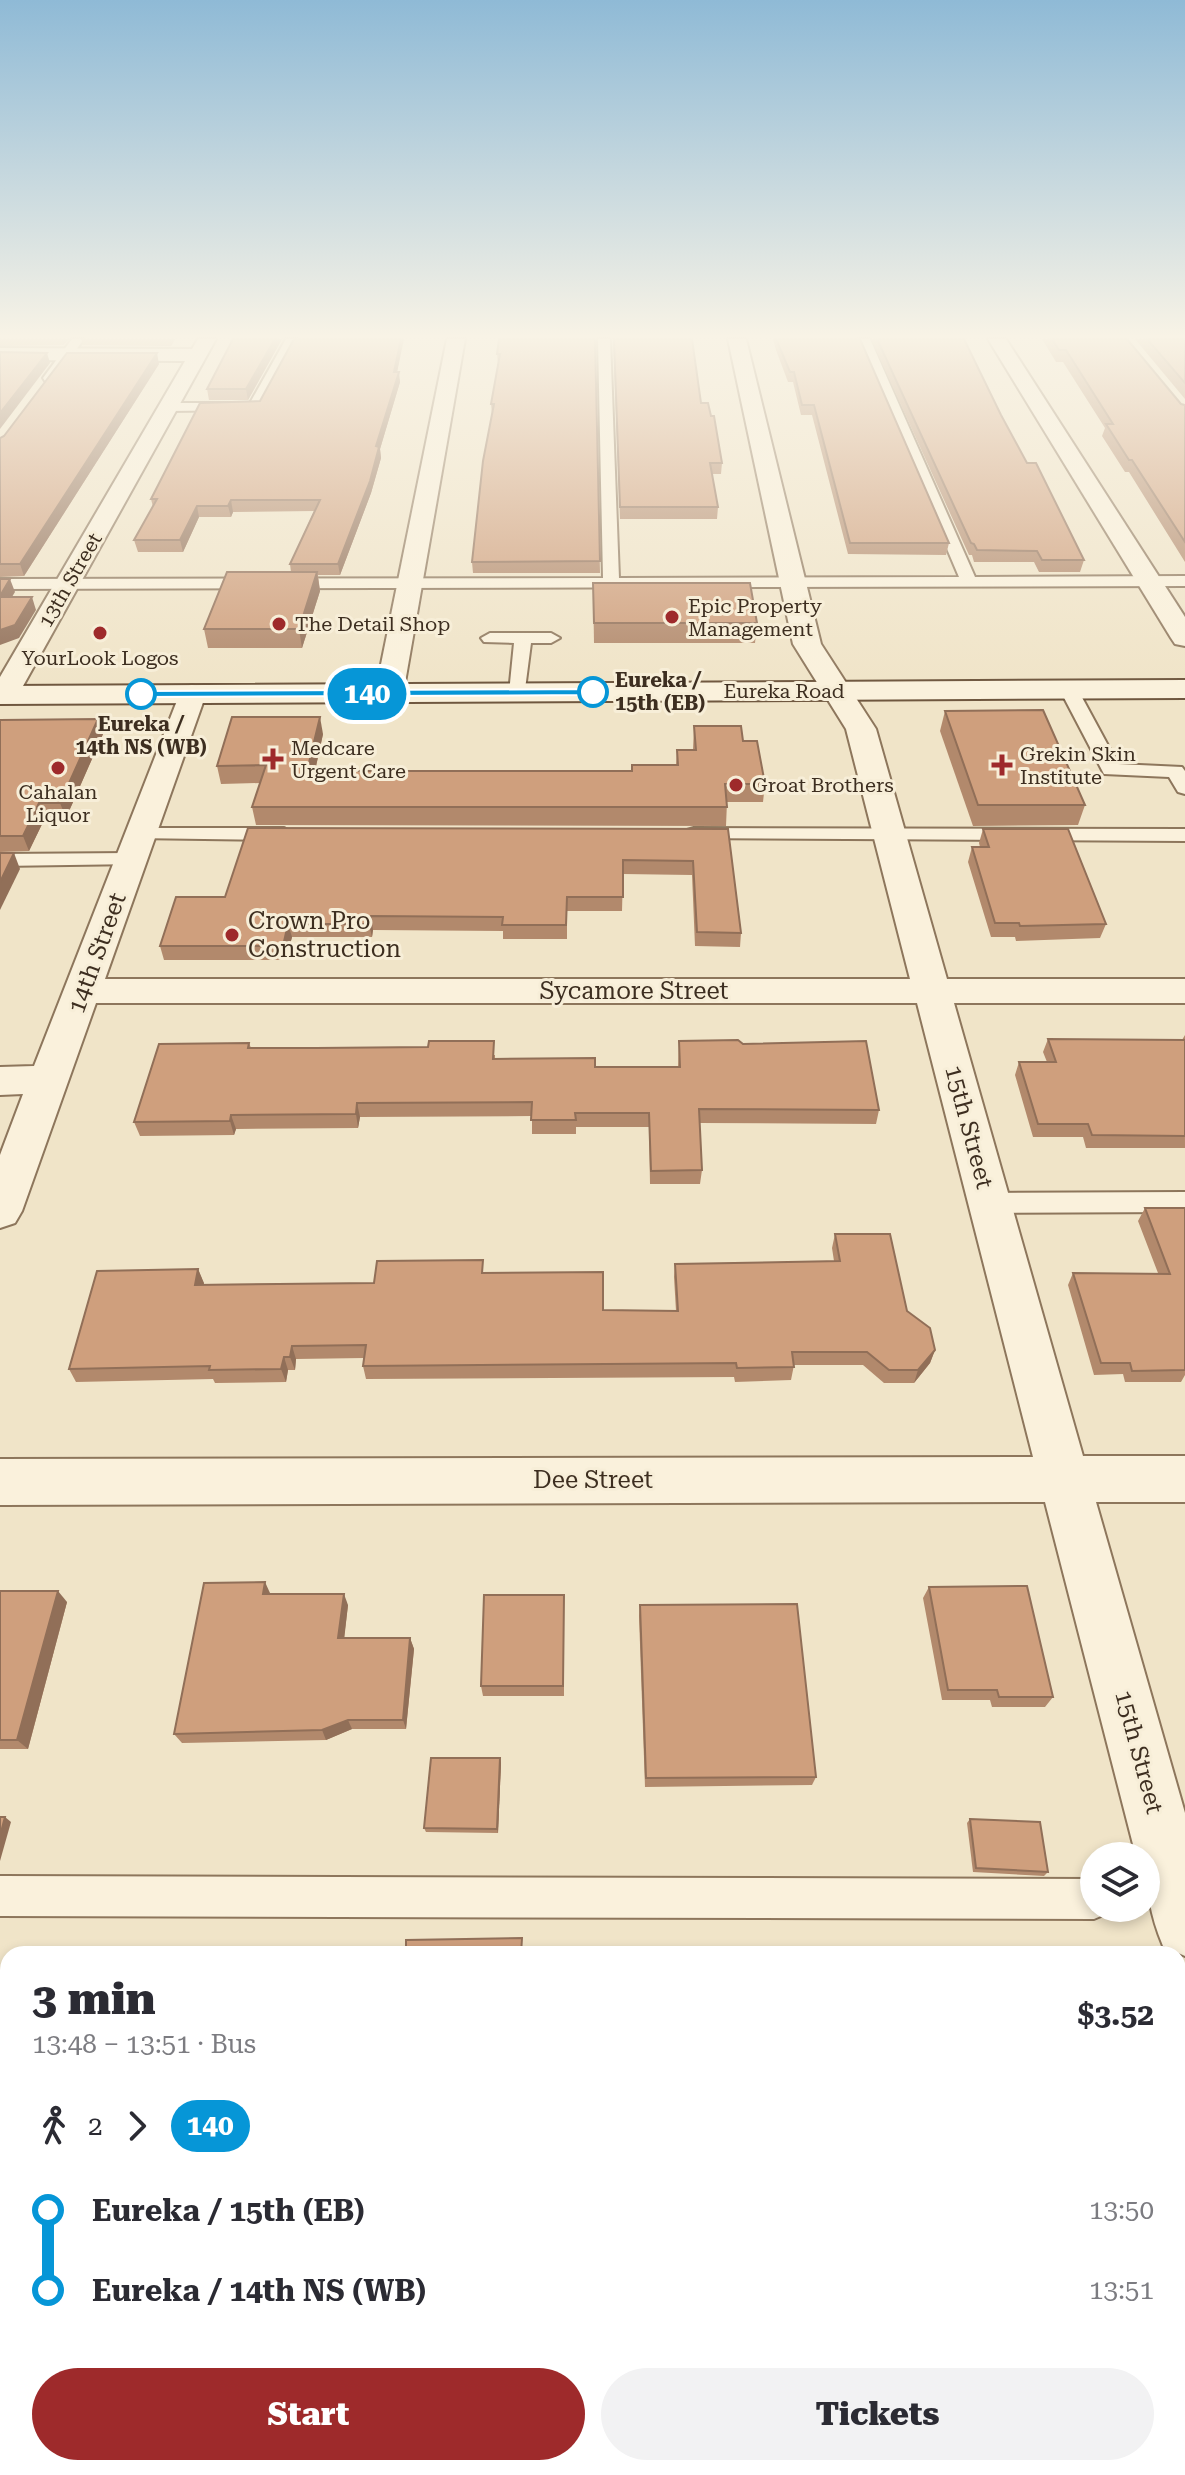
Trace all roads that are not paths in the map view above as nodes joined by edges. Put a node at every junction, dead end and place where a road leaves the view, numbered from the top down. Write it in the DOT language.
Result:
graph roads {
  1 [pos="141,454"];
  2 [pos="435,454"];
  3 [pos="607,454"];
  4 [pos="763,454"];
  5 [pos="914,454"];
  6 [pos="1069,454"];
  7 [pos="1148,581"];
  8 [pos="1185,581"];
  9 [pos="412,582"];
  10 [pos="611,582"];
  11 [pos="792,582"];
  12 [pos="969,582"];
  13 [pos="0,584"];
  14 [pos="69,584"];
  15 [pos="497,590"];
  16 [pos="554,590"];
  17 [pos="490,638"];
  18 [pos="523,638"];
  19 [pos="551,638"];
  20 [pos="1185,638"];
  21 [pos="1185,689"];
  22 [pos="1069,690"];
  23 [pos="839,691"];
  24 [pos="518,693"];
  25 [pos="192,694"];
  26 [pos="389,694"];
  27 [pos="2,695"];
  28 [pos="1185,788"];
  29 [pos="303,834"];
  30 [pos="667,834"];
  31 [pos="889,834"];
  32 [pos="1185,835"];
  33 [pos="136,846"];
  34 [pos="0,860"];
  35 [pos="932,990"];
  36 [pos="82,991"];
  37 [pos="1185,991"];
  38 [pos="49,1080"];
  39 [pos="0,1081"];
  40 [pos="1185,1202"];
  41 [pos="989,1203"];
  42 [pos="0,1211"];
  43 [pos="1065,1479"];
  44 [pos="1185,1479"];
  45 [pos="0,1482"];
  46 [pos="0,1896"];
  47 [pos="1080,1899"];
  48 [pos="1174,1905"];
  1 -- 14 [label="street, 13th Street"];
  2 -- 9 [label="street"];
  3 -- 10 [label="lane"];
  4 -- 11 [label="street, 15th Street"];
  5 -- 12 [label="lane"];
  6 -- 7 [label="street"];
  7 -- 8 [label="lane"];
  7 -- 12 [label="lane"];
  7 -- 20 [label="street"];
  9 -- 10 [label="lane"];
  9 -- 14 [label="lane"];
  9 -- 26 [label="street"];
  10 -- 11 [label="lane"];
  11 -- 12 [label="lane"];
  11 -- 23 [label="street, 15th Street"];
  13 -- 14 [label="lane"];
  14 -- 27 [label="street, 13th Street"];
  15 -- 16 [label="lane"];
  17 -- 18 [label="lane"];
  18 -- 19 [label="lane"];
  18 -- 24 [label="lane"];
  21 -- 22 [label="street, Eureka Road"];
  22 -- 23 [label="street, Eureka Road"];
  22 -- 28 [label="lane"];
  23 -- 24 [label="street, Eureka Road"];
  23 -- 31 [label="street, 15th Street"];
  24 -- 26 [label="street, Eureka Road"];
  25 -- 26 [label="street, Eureka Road"];
  25 -- 27 [label="street, Eureka Road"];
  25 -- 33 [label="street, 14th Street"];
  29 -- 33 [label="lane"];
  30 -- 31 [label="lane"];
  31 -- 32 [label="lane"];
  31 -- 35 [label="street, 15th Street"];
  33 -- 34 [label="lane"];
  33 -- 36 [label="street, 14th Street"];
  35 -- 36 [label="street, Sycamore Street"];
  35 -- 37 [label="street, Sycamore Street"];
  35 -- 41 [label="street, 15th Street"];
  36 -- 38 [label="street, 14th Street"];
  38 -- 39 [label="street"];
  38 -- 42 [label="street, 14th Street"];
  40 -- 41 [label="lane"];
  41 -- 43 [label="street, 15th Street"];
  43 -- 44 [label="street, Dee Street"];
  43 -- 45 [label="street, Dee Street"];
  43 -- 48 [label="street, 15th Street"];
  46 -- 47 [label="lane"];
}
